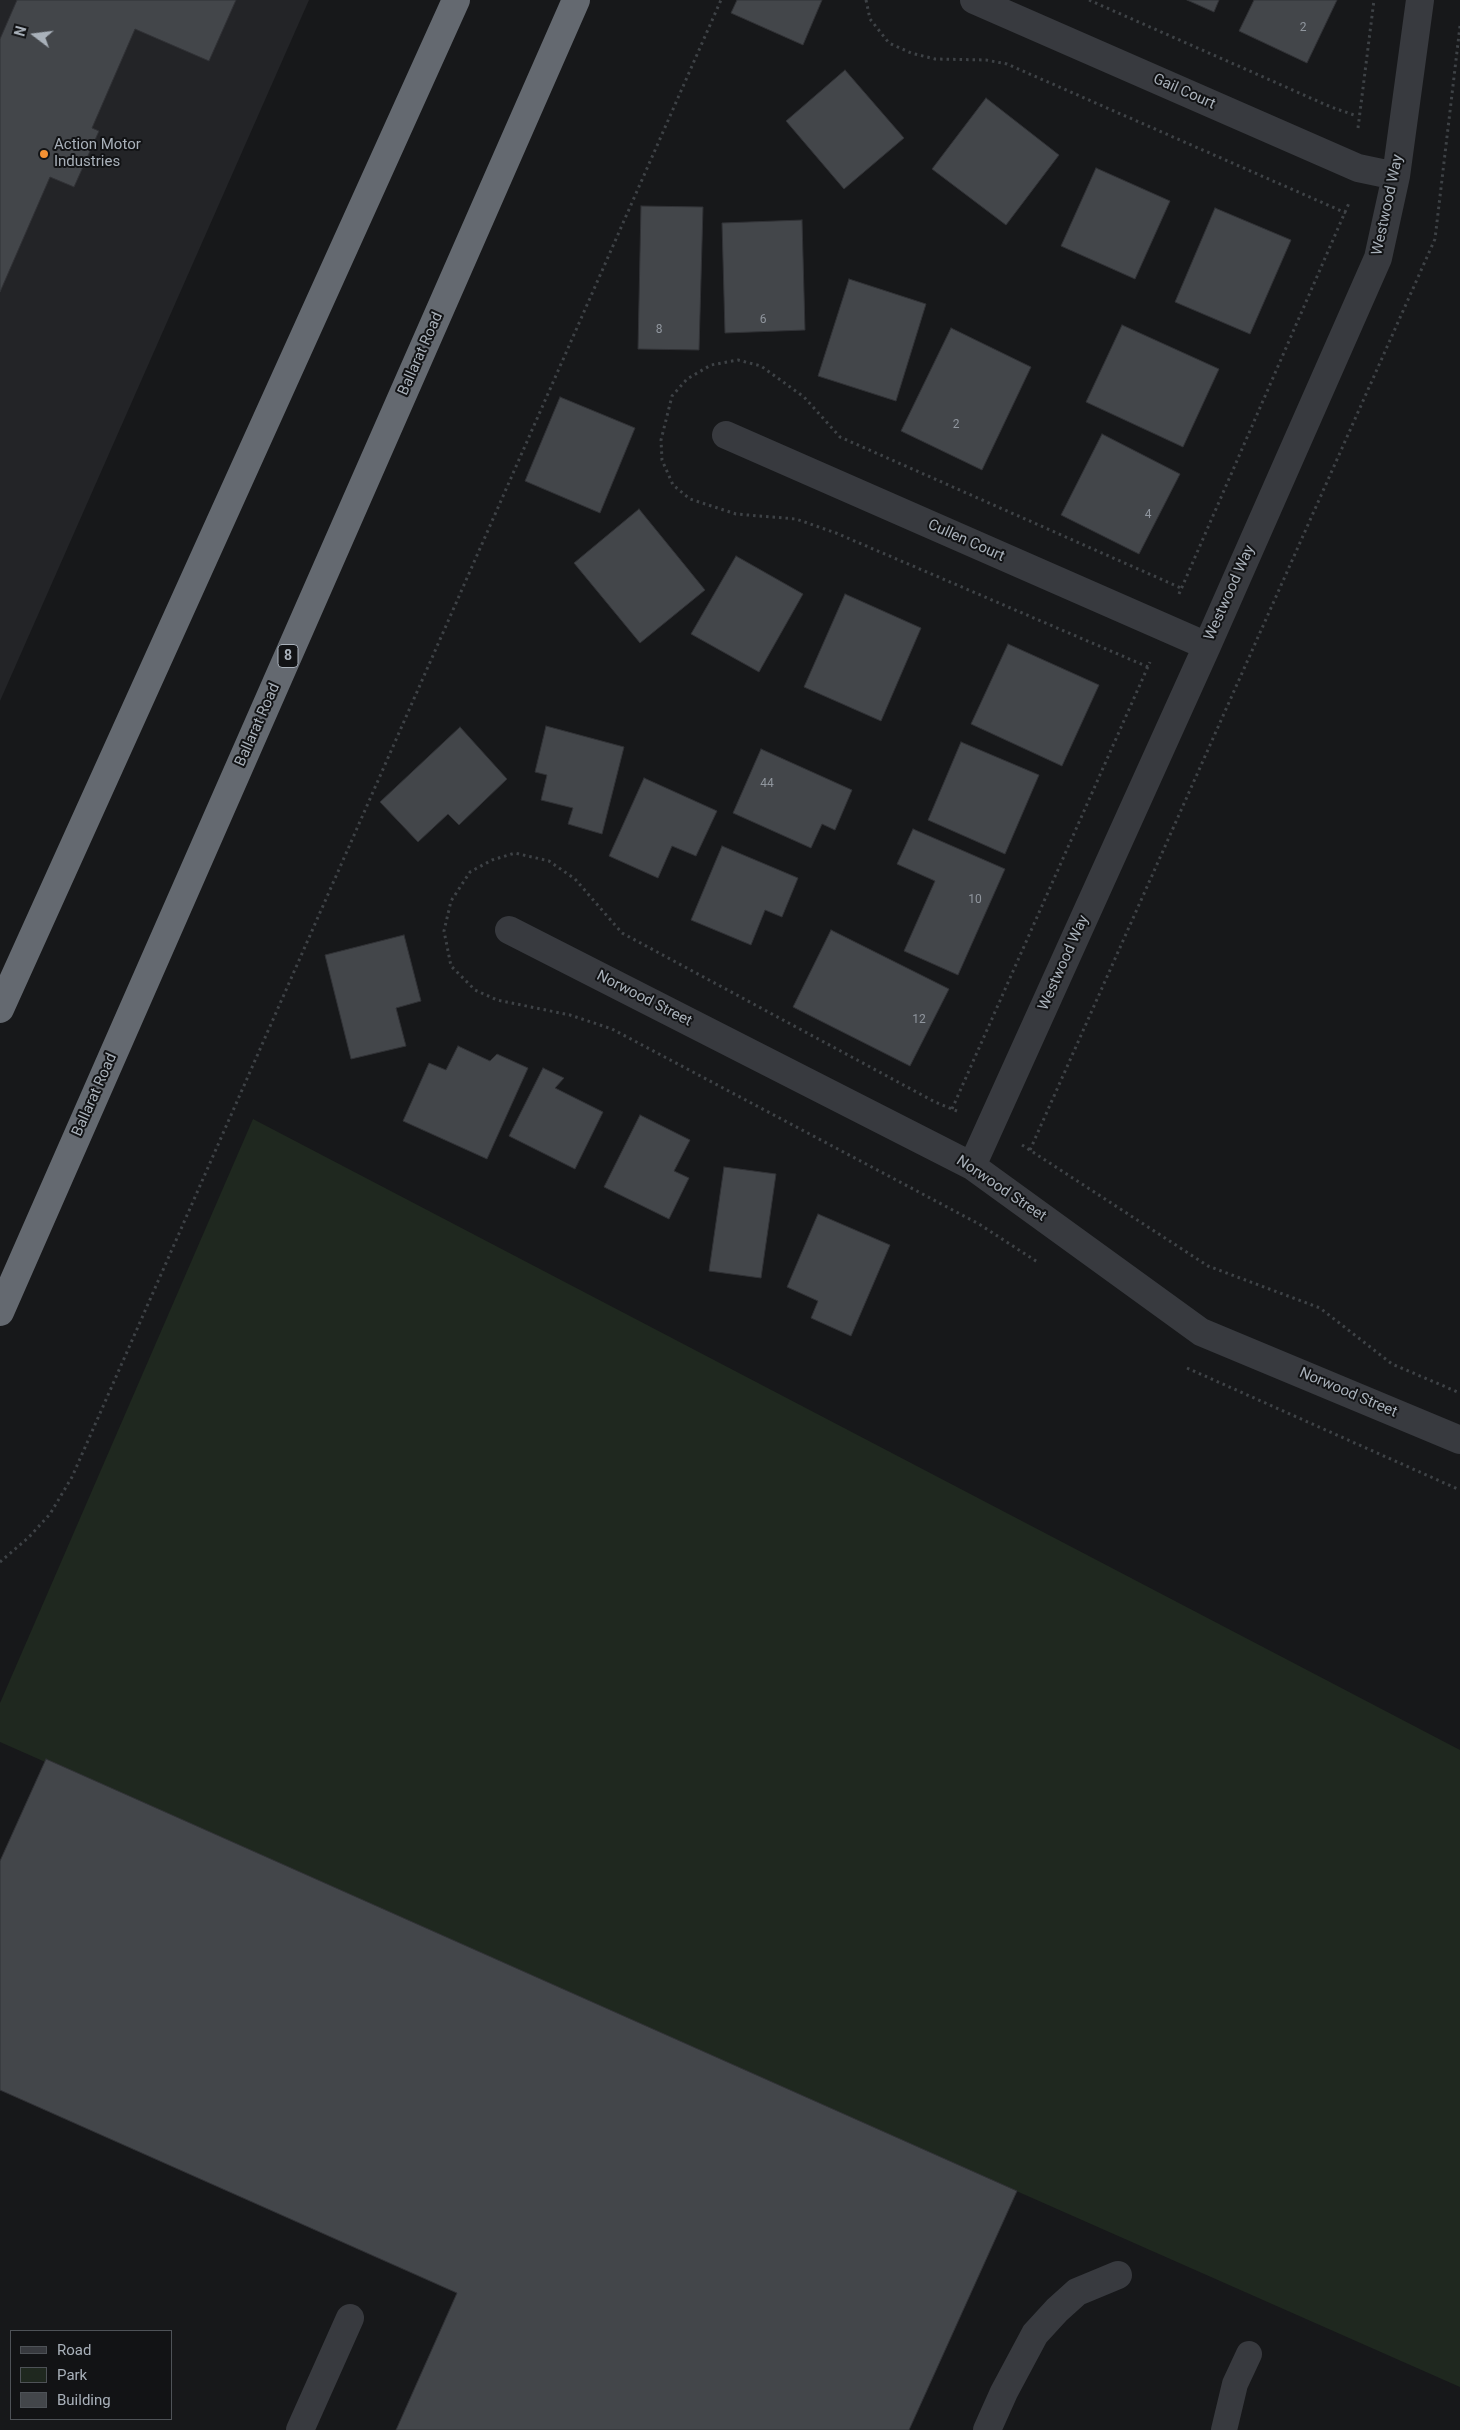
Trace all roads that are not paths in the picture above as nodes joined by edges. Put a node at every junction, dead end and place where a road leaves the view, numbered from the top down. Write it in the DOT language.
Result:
graph roads {
  1 [pos="456,0"];
  2 [pos="576,0"];
  3 [pos="974,0"];
  4 [pos="1420,0"];
  5 [pos="1396,176"];
  6 [pos="726,436"];
  7 [pos="1207,646"];
  8 [pos="509,930"];
  9 [pos="0,1009"];
  10 [pos="972,1166"];
  11 [pos="0,1312"];
  12 [pos="1460,1440"];
  13 [pos="1118,2275"];
  14 [pos="350,2318"];
  15 [pos="1249,2354"];
  16 [pos="300,2430"];
  17 [pos="987,2430"];
  18 [pos="1224,2430"];
  1 -- 9 [label="highway"];
  2 -- 11 [label="highway, Ballarat Road / 8"];
  3 -- 5 [label="street, Gail Court"];
  4 -- 5 [label="street, Westwood Way"];
  5 -- 7 [label="street, Westwood Way"];
  6 -- 7 [label="street, Cullen Court"];
  7 -- 10 [label="street, Westwood Way"];
  8 -- 10 [label="street, Norwood Street"];
  10 -- 12 [label="street, Norwood Street"];
  13 -- 17 [label="street"];
  14 -- 16 [label="street"];
  15 -- 18 [label="lane"];
}
